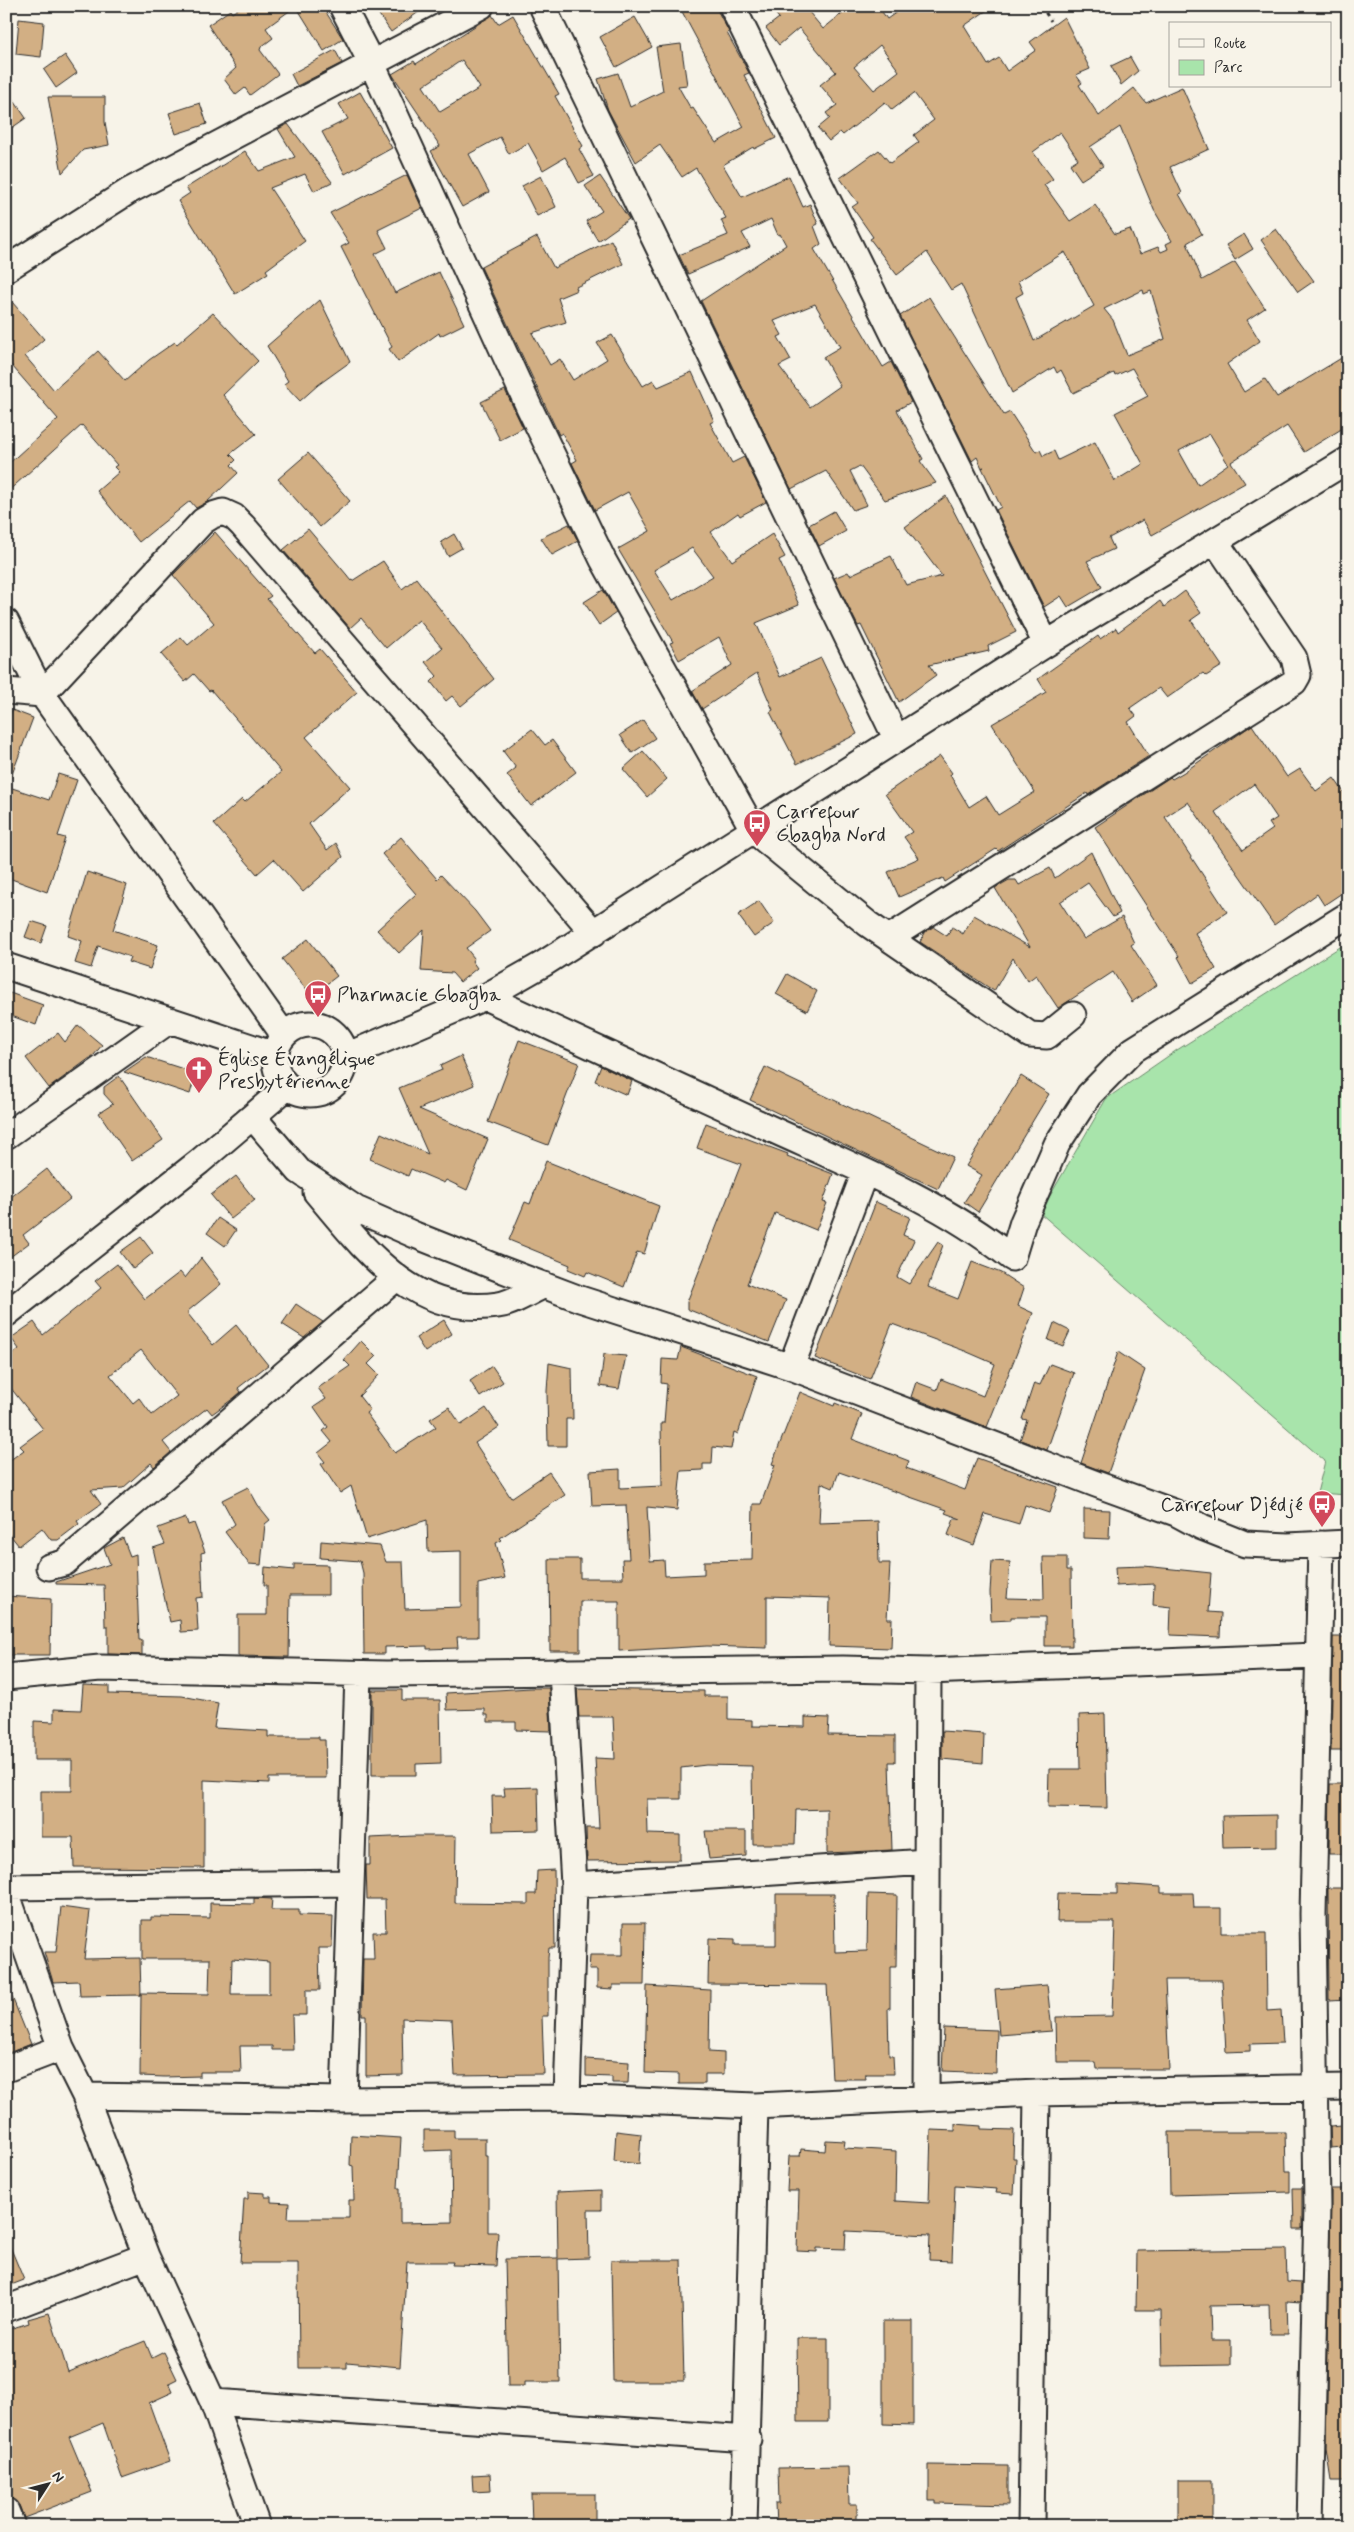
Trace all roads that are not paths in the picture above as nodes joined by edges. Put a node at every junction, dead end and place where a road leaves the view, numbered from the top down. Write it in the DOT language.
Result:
graph roads {
  1 [pos="342,6"];
  2 [pos="481,6"];
  3 [pos="542,6"];
  4 [pos="732,6"];
  5 [pos="372,64"];
  6 [pos="6,269"];
  7 [pos="1348,460"];
  8 [pos="1215,541"];
  9 [pos="6,622"];
  10 [pos="1046,644"];
  11 [pos="6,691"];
  12 [pos="42,694"];
  13 [pos="896,738"];
  14 [pos="754,831"];
  15 [pos="1348,915"];
  16 [pos="594,933"];
  17 [pos="889,938"];
  18 [pos="6,966"];
  19 [pos="485,997"];
  20 [pos="1073,1015"];
  21 [pos="170,1020"];
  22 [pos="280,1045"];
  23 [pos="346,1056"];
  24 [pos="287,1086"];
  25 [pos="253,1117"];
  26 [pos="6,1136"];
  27 [pos="298,1171"];
  28 [pos="865,1172"];
  29 [pos="396,1278"];
  30 [pos="544,1285"];
  31 [pos="6,1314"];
  32 [pos="791,1367"];
  33 [pos="1348,1543"];
  34 [pos="1321,1544"];
  35 [pos="49,1567"];
  36 [pos="1317,1656"];
  37 [pos="562,1671"];
  38 [pos="928,1671"];
  39 [pos="358,1674"];
  40 [pos="6,1677"];
  41 [pos="927,1862"];
  42 [pos="350,1883"];
  43 [pos="574,1885"];
  44 [pos="6,1887"];
  45 [pos="6,1892"];
  46 [pos="61,2048"];
  47 [pos="6,2069"];
  48 [pos="1314,2086"];
  49 [pos="1348,2087"];
  50 [pos="1037,2093"];
  51 [pos="85,2096"];
  52 [pos="926,2097"];
  53 [pos="567,2098"];
  54 [pos="344,2100"];
  55 [pos="755,2106"];
  56 [pos="146,2256"];
  57 [pos="6,2309"];
  58 [pos="213,2402"];
  59 [pos="748,2439"];
  60 [pos="6,2512"];
  61 [pos="12,2526"];
  62 [pos="257,2526"];
  63 [pos="744,2526"];
  64 [pos="1031,2526"];
  65 [pos="1310,2526"];
  1 -- 5 [label="street"];
  2 -- 5 [label="street"];
  3 -- 13 [label="street"];
  4 -- 10 [label="street"];
  5 -- 6 [label="street"];
  5 -- 14 [label="street"];
  7 -- 8 [label="street"];
  8 -- 10 [label="street"];
  8 -- 17 [label="street"];
  9 -- 12 [label="street"];
  10 -- 13 [label="street"];
  11 -- 12 [label="street"];
  12 -- 16 [label="street"];
  12 -- 22 [label="street"];
  13 -- 14 [label="street"];
  14 -- 16 [label="street"];
  14 -- 17 [label="street"];
  15 -- 28 [label="street"];
  16 -- 19 [label="street"];
  17 -- 20 [label="street"];
  18 -- 21 [label="street"];
  19 -- 23 [label="street"];
  19 -- 28 [label="street"];
  21 -- 22 [label="street"];
  21 -- 26 [label="street"];
  22 -- 23 [label="street"];
  22 -- 24 [label="street"];
  23 -- 24 [label="street"];
  24 -- 25 [label="street"];
  25 -- 27 [label="street"];
  25 -- 31 [label="street"];
  27 -- 29 [label="street"];
  27 -- 30 [label="street"];
  28 -- 32 [label="street"];
  29 -- 30 [label="street"];
  29 -- 35 [label="street"];
  30 -- 32 [label="street"];
  32 -- 34 [label="street"];
  33 -- 34 [label="street"];
  34 -- 36 [label="street"];
  36 -- 38 [label="street"];
  36 -- 48 [label="street"];
  37 -- 38 [label="street"];
  37 -- 39 [label="street"];
  37 -- 43 [label="street"];
  38 -- 41 [label="street"];
  39 -- 40 [label="street"];
  39 -- 42 [label="street"];
  41 -- 43 [label="street"];
  41 -- 52 [label="street"];
  42 -- 44 [label="street"];
  42 -- 54 [label="street"];
  43 -- 53 [label="street"];
  45 -- 46 [label="street"];
  46 -- 47 [label="street"];
  46 -- 51 [label="street"];
  48 -- 49 [label="street"];
  48 -- 50 [label="street"];
  48 -- 65 [label="street"];
  50 -- 52 [label="street"];
  50 -- 64 [label="street"];
  51 -- 54 [label="street"];
  51 -- 56 [label="street"];
  52 -- 55 [label="street"];
  53 -- 54 [label="street"];
  53 -- 55 [label="street"];
  55 -- 59 [label="street"];
  56 -- 57 [label="street"];
  56 -- 58 [label="street"];
  58 -- 59 [label="street"];
  58 -- 62 [label="street"];
  59 -- 63 [label="street"];
  60 -- 61 [label="street"];
}
